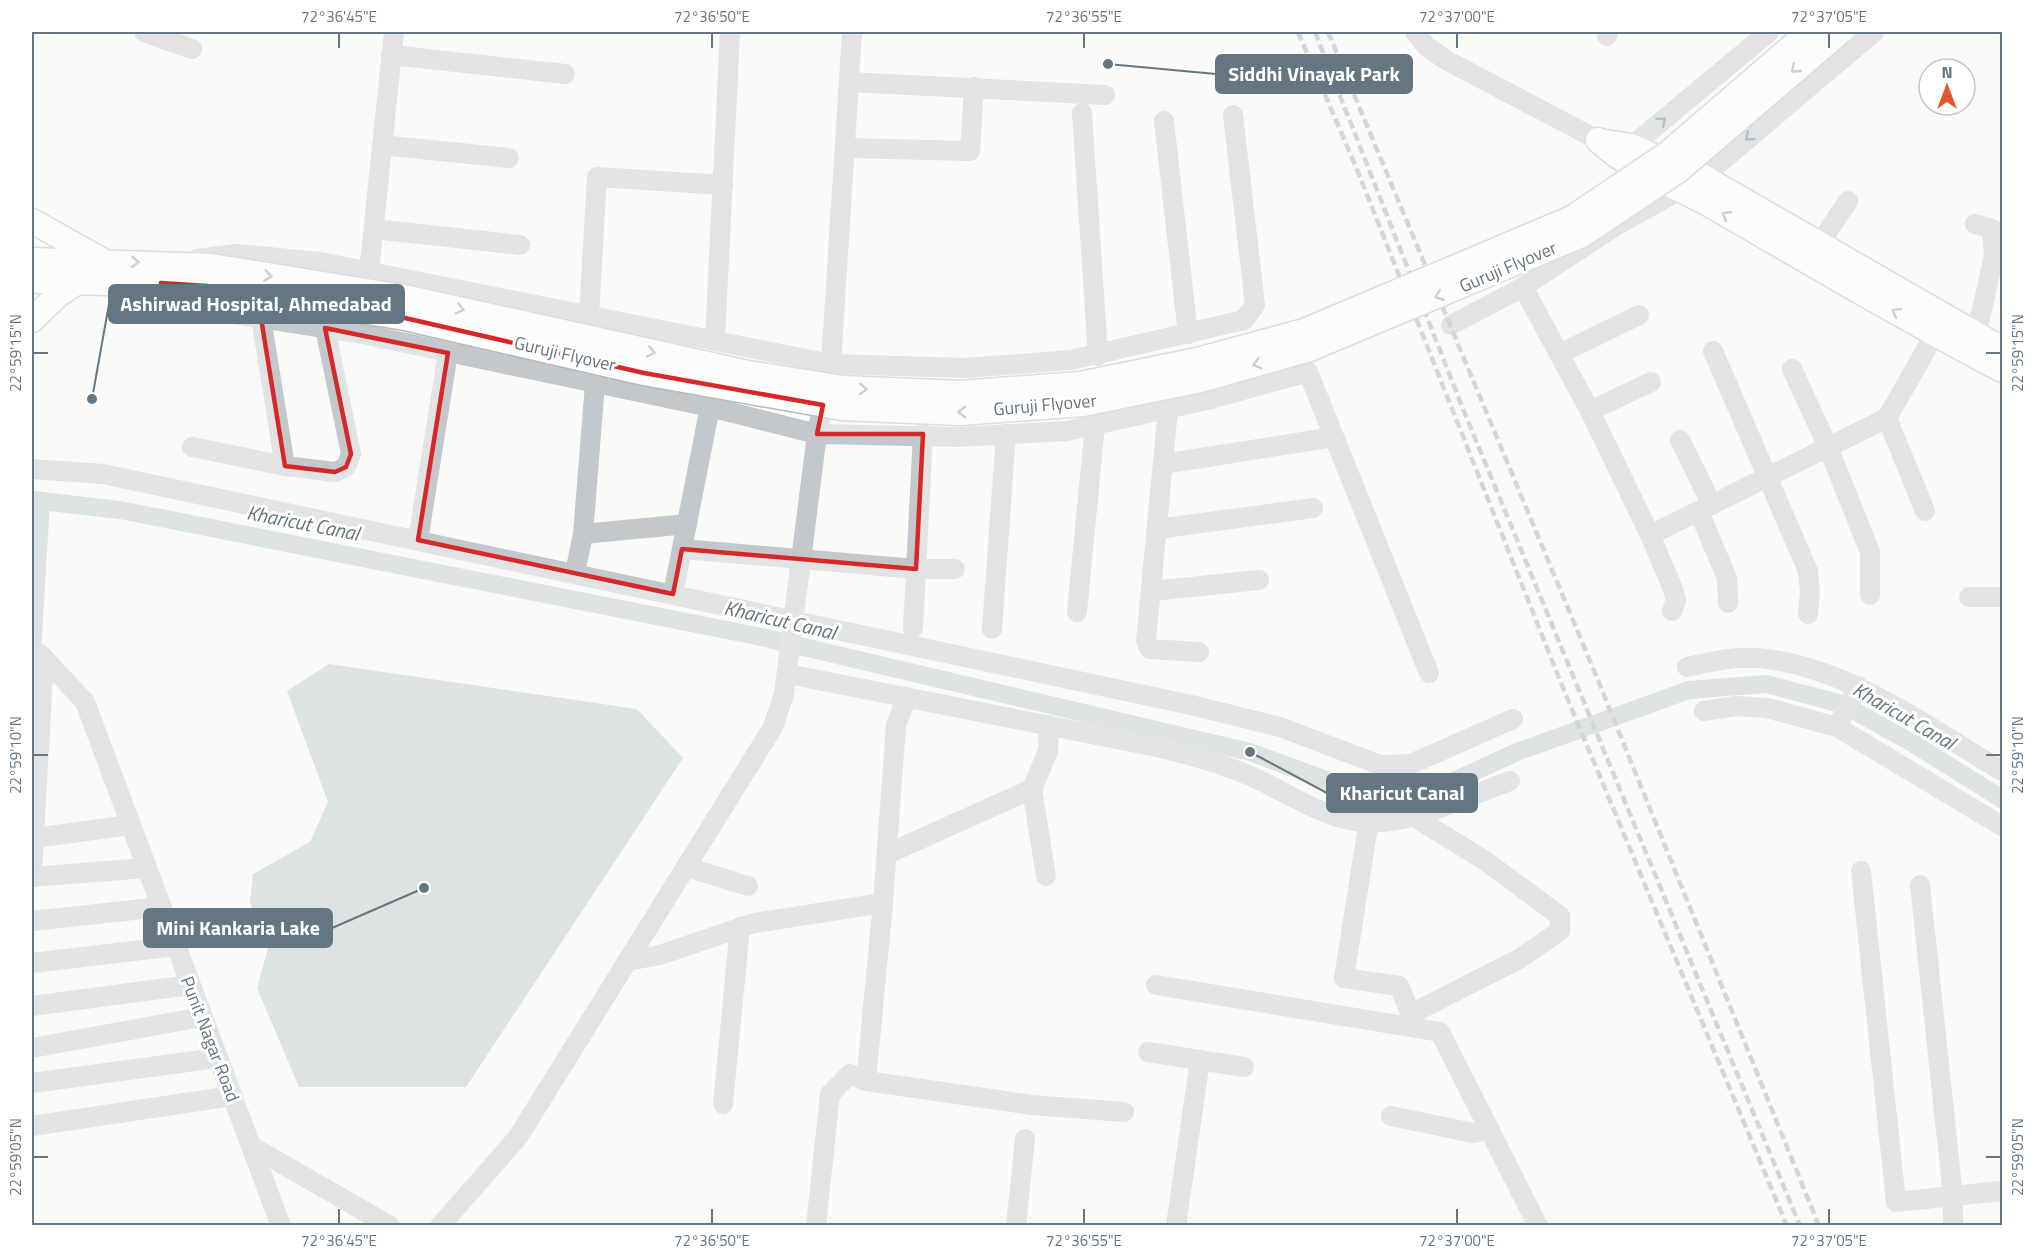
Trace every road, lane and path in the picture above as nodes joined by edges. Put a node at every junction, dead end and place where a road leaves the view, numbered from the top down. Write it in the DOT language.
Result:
graph roads {
  1 [pos="144,32"];
  2 [pos="394,32"];
  3 [pos="730,32"];
  4 [pos="852,32"];
  5 [pos="1415,32"];
  6 [pos="1769,32"];
  7 [pos="1809,32"];
  8 [pos="1840,32"];
  9 [pos="1874,32"];
  10 [pos="192,48"];
  11 [pos="391,55"];
  12 [pos="565,74"];
  13 [pos="849,82"];
  14 [pos="974,87"];
  15 [pos="1105,95"];
  16 [pos="1082,113"];
  17 [pos="1233,116"];
  18 [pos="1164,121"];
  19 [pos="1598,140"];
  20 [pos="382,145"];
  21 [pos="847,148"];
  22 [pos="1624,152"];
  23 [pos="509,158"];
  24 [pos="1703,177"];
  25 [pos="723,185"];
  26 [pos="1681,190"];
  27 [pos="1848,201"];
  28 [pos="32,221"];
  29 [pos="1975,224"];
  30 [pos="374,229"];
  31 [pos="520,245"];
  32 [pos="1823,246"];
  33 [pos="104,261"];
  34 [pos="33,272"];
  35 [pos="369,272"];
  36 [pos="162,273"];
  37 [pos="209,276"];
  38 [pos="79,281"];
  39 [pos="1523,287"];
  40 [pos="589,315"];
  41 [pos="1639,315"];
  42 [pos="261,318"];
  43 [pos="32,320"];
  44 [pos="1451,325"];
  45 [pos="325,328"];
  46 [pos="1188,334"];
  47 [pos="1935,334"];
  48 [pos="1976,336"];
  49 [pos="715,341"];
  50 [pos="2002,349"];
  51 [pos="1713,351"];
  52 [pos="448,353"];
  53 [pos="1559,354"];
  54 [pos="1098,356"];
  55 [pos="831,364"];
  56 [pos="1792,369"];
  57 [pos="2002,370"];
  58 [pos="1651,382"];
  59 [pos="595,384"];
  60 [pos="710,407"];
  61 [pos="1168,409"];
  62 [pos="1590,411"];
  63 [pos="1887,418"];
  64 [pos="1095,425"];
  65 [pos="817,434"];
  66 [pos="923,434"];
  67 [pos="1006,434"];
  68 [pos="1334,438"];
  69 [pos="1680,440"];
  70 [pos="192,447"];
  71 [pos="1828,447"];
  72 [pos="1163,464"];
  73 [pos="285,466"];
  74 [pos="32,469"];
  75 [pos="1768,477"];
  76 [pos="1313,508"];
  77 [pos="1705,508"];
  78 [pos="1925,511"];
  79 [pos="687,524"];
  80 [pos="1157,529"];
  81 [pos="583,534"];
  82 [pos="1650,535"];
  83 [pos="418,540"];
  84 [pos="682,549"];
  85 [pos="802,560"];
  86 [pos="916,569"];
  87 [pos="955,569"];
  88 [pos="575,573"];
  89 [pos="1259,580"];
  90 [pos="1152,591"];
  91 [pos="673,594"];
  92 [pos="1870,595"];
  93 [pos="1969,597"];
  94 [pos="2002,597"];
  95 [pos="1728,603"];
  96 [pos="1672,611"];
  97 [pos="1077,612"];
  98 [pos="1808,614"];
  99 [pos="795,625"];
  100 [pos="913,628"];
  101 [pos="992,629"];
  102 [pos="1199,652"];
  103 [pos="40,654"];
  104 [pos="1687,667"];
  105 [pos="788,669"];
  106 [pos="1429,673"];
  107 [pos="1857,688"];
  108 [pos="907,697"];
  109 [pos="1704,711"];
  110 [pos="1513,719"];
  111 [pos="1049,725"];
  112 [pos="1839,725"];
  113 [pos="2002,771"];
  114 [pos="1510,781"];
  115 [pos="1032,789"];
  116 [pos="1411,815"];
  117 [pos="1369,820"];
  118 [pos="130,825"];
  119 [pos="2002,826"];
  120 [pos="34,838"];
  121 [pos="886,854"];
  122 [pos="686,867"];
  123 [pos="146,868"];
  124 [pos="1861,871"];
  125 [pos="32,872"];
  126 [pos="1046,876"];
  127 [pos="32,877"];
  128 [pos="1920,885"];
  129 [pos="748,886"];
  130 [pos="883,903"];
  131 [pos="161,907"];
  132 [pos="32,921"];
  133 [pos="740,927"];
  134 [pos="176,946"];
  135 [pos="627,962"];
  136 [pos="32,963"];
  137 [pos="190,985"];
  138 [pos="1156,986"];
  139 [pos="32,1006"];
  140 [pos="202,1017"];
  141 [pos="1414,1021"];
  142 [pos="32,1048"];
  143 [pos="1148,1052"];
  144 [pos="217,1058"];
  145 [pos="1200,1060"];
  146 [pos="1244,1067"];
  147 [pos="866,1081"];
  148 [pos="32,1083"];
  149 [pos="232,1096"];
  150 [pos="723,1104"];
  151 [pos="1124,1112"];
  152 [pos="1391,1116"];
  153 [pos="32,1126"];
  154 [pos="1490,1130"];
  155 [pos="1025,1139"];
  156 [pos="250,1146"];
  157 [pos="2002,1191"];
  158 [pos="1953,1196"];
  159 [pos="280,1226"];
  160 [pos="390,1226"];
  161 [pos="440,1226"];
  162 [pos="816,1226"];
  163 [pos="1016,1226"];
  164 [pos="1176,1226"];
  165 [pos="1538,1226"];
  166 [pos="1953,1226"];
  1 -- 10 [label="street"];
  2 -- 11 [label="street"];
  3 -- 25 [label="street"];
  4 -- 13 [label="street"];
  5 -- 19 [label="street"];
  22 -- 6 [label="street, one-way"];
  37 -- 7 [label="main road, Guruji Flyover, one-way, bridge"];
  8 -- 37 [label="main road, Guruji Flyover, one-way, bridge"];
  9 -- 24 [label="street, one-way"];
  11 -- 12 [label="street"];
  11 -- 20 [label="street"];
  13 -- 14 [label="street"];
  13 -- 21 [label="street"];
  14 -- 15 [label="street"];
  14 -- 21 [label="street"];
  16 -- 54 [label="street"];
  17 -- 46 [label="street"];
  18 -- 46 [label="street"];
  19 -- 22 [label="main road"];
  20 -- 23 [label="street"];
  20 -- 30 [label="street"];
  21 -- 55 [label="street"];
  22 -- 24 [label="main road"];
  22 -- 26 [label="main road"];
  24 -- 26 [label="street"];
  24 -- 32 [label="main road"];
  25 -- 40 [label="street"];
  25 -- 49 [label="street"];
  26 -- 39 [label="street"];
  47 -- 26 [label="main road, one-way"];
  27 -- 32 [label="street"];
  28 -- 33 [label="main road"];
  29 -- 48 [label="street"];
  30 -- 31 [label="street"];
  30 -- 35 [label="street"];
  32 -- 48 [label="main road"];
  33 -- 34 [label="main road"];
  33 -- 36 [label="main road, one-way"];
  34 -- 38 [label="main road"];
  35 -- 36 [label="street"];
  35 -- 40 [label="street"];
  36 -- 37 [label="main road, Guruji Flyover"];
  36 -- 38 [label="main road"];
  36 -- 42 [label="street"];
  38 -- 43 [label="main road"];
  39 -- 44 [label="street"];
  39 -- 53 [label="street"];
  40 -- 49 [label="street"];
  41 -- 53 [label="street"];
  42 -- 45 [label="street"];
  42 -- 73 [label="street"];
  45 -- 52 [label="street"];
  45 -- 73 [label="street"];
  46 -- 54 [label="street"];
  47 -- 57 [label="main road"];
  47 -- 63 [label="street"];
  48 -- 50 [label="main road"];
  49 -- 55 [label="street"];
  51 -- 75 [label="street"];
  52 -- 59 [label="street"];
  52 -- 83 [label="street"];
  53 -- 62 [label="street"];
  54 -- 55 [label="street"];
  55 -- 65 [label="street"];
  56 -- 71 [label="street"];
  58 -- 62 [label="street"];
  59 -- 60 [label="street"];
  59 -- 81 [label="street"];
  60 -- 65 [label="street"];
  60 -- 79 [label="street"];
  61 -- 64 [label="street"];
  61 -- 68 [label="street"];
  61 -- 72 [label="street"];
  62 -- 82 [label="street"];
  63 -- 71 [label="street"];
  63 -- 78 [label="street"];
  64 -- 67 [label="street"];
  64 -- 97 [label="street"];
  65 -- 66 [label="street"];
  65 -- 85 [label="street"];
  66 -- 67 [label="street"];
  66 -- 86 [label="street"];
  67 -- 101 [label="street"];
  68 -- 72 [label="street"];
  68 -- 106 [label="street"];
  69 -- 77 [label="street"];
  70 -- 73 [label="street"];
  71 -- 75 [label="street"];
  71 -- 92 [label="street"];
  72 -- 80 [label="street"];
  74 -- 83 [label="street"];
  75 -- 77 [label="street"];
  75 -- 98 [label="street"];
  76 -- 80 [label="street"];
  77 -- 82 [label="street"];
  77 -- 95 [label="street"];
  79 -- 81 [label="street"];
  79 -- 84 [label="street"];
  80 -- 90 [label="street"];
  81 -- 88 [label="street"];
  82 -- 96 [label="street"];
  83 -- 88 [label="street"];
  84 -- 85 [label="street"];
  84 -- 91 [label="street"];
  85 -- 86 [label="street"];
  85 -- 99 [label="street"];
  86 -- 87 [label="street"];
  86 -- 100 [label="street"];
  88 -- 91 [label="street"];
  89 -- 90 [label="street"];
  90 -- 102 [label="street"];
  91 -- 99 [label="street"];
  93 -- 94 [label="street"];
  99 -- 105 [label="street"];
  99 -- 110 [label="street"];
  103 -- 118 [label="street, Punit Nagar Road"];
  103 -- 120 [label="street"];
  104 -- 107 [label="street"];
  105 -- 108 [label="street"];
  105 -- 122 [label="street"];
  107 -- 112 [label="street"];
  107 -- 113 [label="street"];
  108 -- 111 [label="street"];
  108 -- 121 [label="street"];
  109 -- 112 [label="street"];
  111 -- 115 [label="street"];
  111 -- 117 [label="street"];
  112 -- 119 [label="street"];
  114 -- 116 [label="street"];
  115 -- 121 [label="street"];
  115 -- 126 [label="street"];
  116 -- 117 [label="street"];
  116 -- 141 [label="street"];
  117 -- 141 [label="street"];
  118 -- 120 [label="street"];
  118 -- 123 [label="street, Punit Nagar Road"];
  120 -- 125 [label="street"];
  121 -- 130 [label="street"];
  122 -- 129 [label="street"];
  122 -- 135 [label="street"];
  123 -- 127 [label="street"];
  123 -- 131 [label="street, Punit Nagar Road"];
  124 -- 158 [label="street"];
  128 -- 158 [label="street"];
  130 -- 133 [label="street"];
  130 -- 147 [label="street"];
  131 -- 132 [label="street"];
  131 -- 134 [label="street, Punit Nagar Road"];
  133 -- 135 [label="street"];
  133 -- 150 [label="street"];
  134 -- 136 [label="street"];
  134 -- 137 [label="street, Punit Nagar Road"];
  135 -- 161 [label="street"];
  137 -- 139 [label="street"];
  137 -- 140 [label="street, Punit Nagar Road"];
  138 -- 141 [label="street"];
  140 -- 142 [label="street"];
  140 -- 144 [label="street, Punit Nagar Road"];
  141 -- 154 [label="street"];
  143 -- 145 [label="street"];
  144 -- 148 [label="street"];
  144 -- 149 [label="street, Punit Nagar Road"];
  145 -- 146 [label="street"];
  145 -- 164 [label="street"];
  147 -- 151 [label="street"];
  147 -- 162 [label="street"];
  149 -- 153 [label="street"];
  149 -- 156 [label="street, Punit Nagar Road"];
  152 -- 154 [label="street"];
  154 -- 165 [label="street"];
  155 -- 163 [label="street"];
  156 -- 159 [label="street, Punit Nagar Road"];
  156 -- 160 [label="street"];
  157 -- 158 [label="street"];
  158 -- 166 [label="street"];
}
